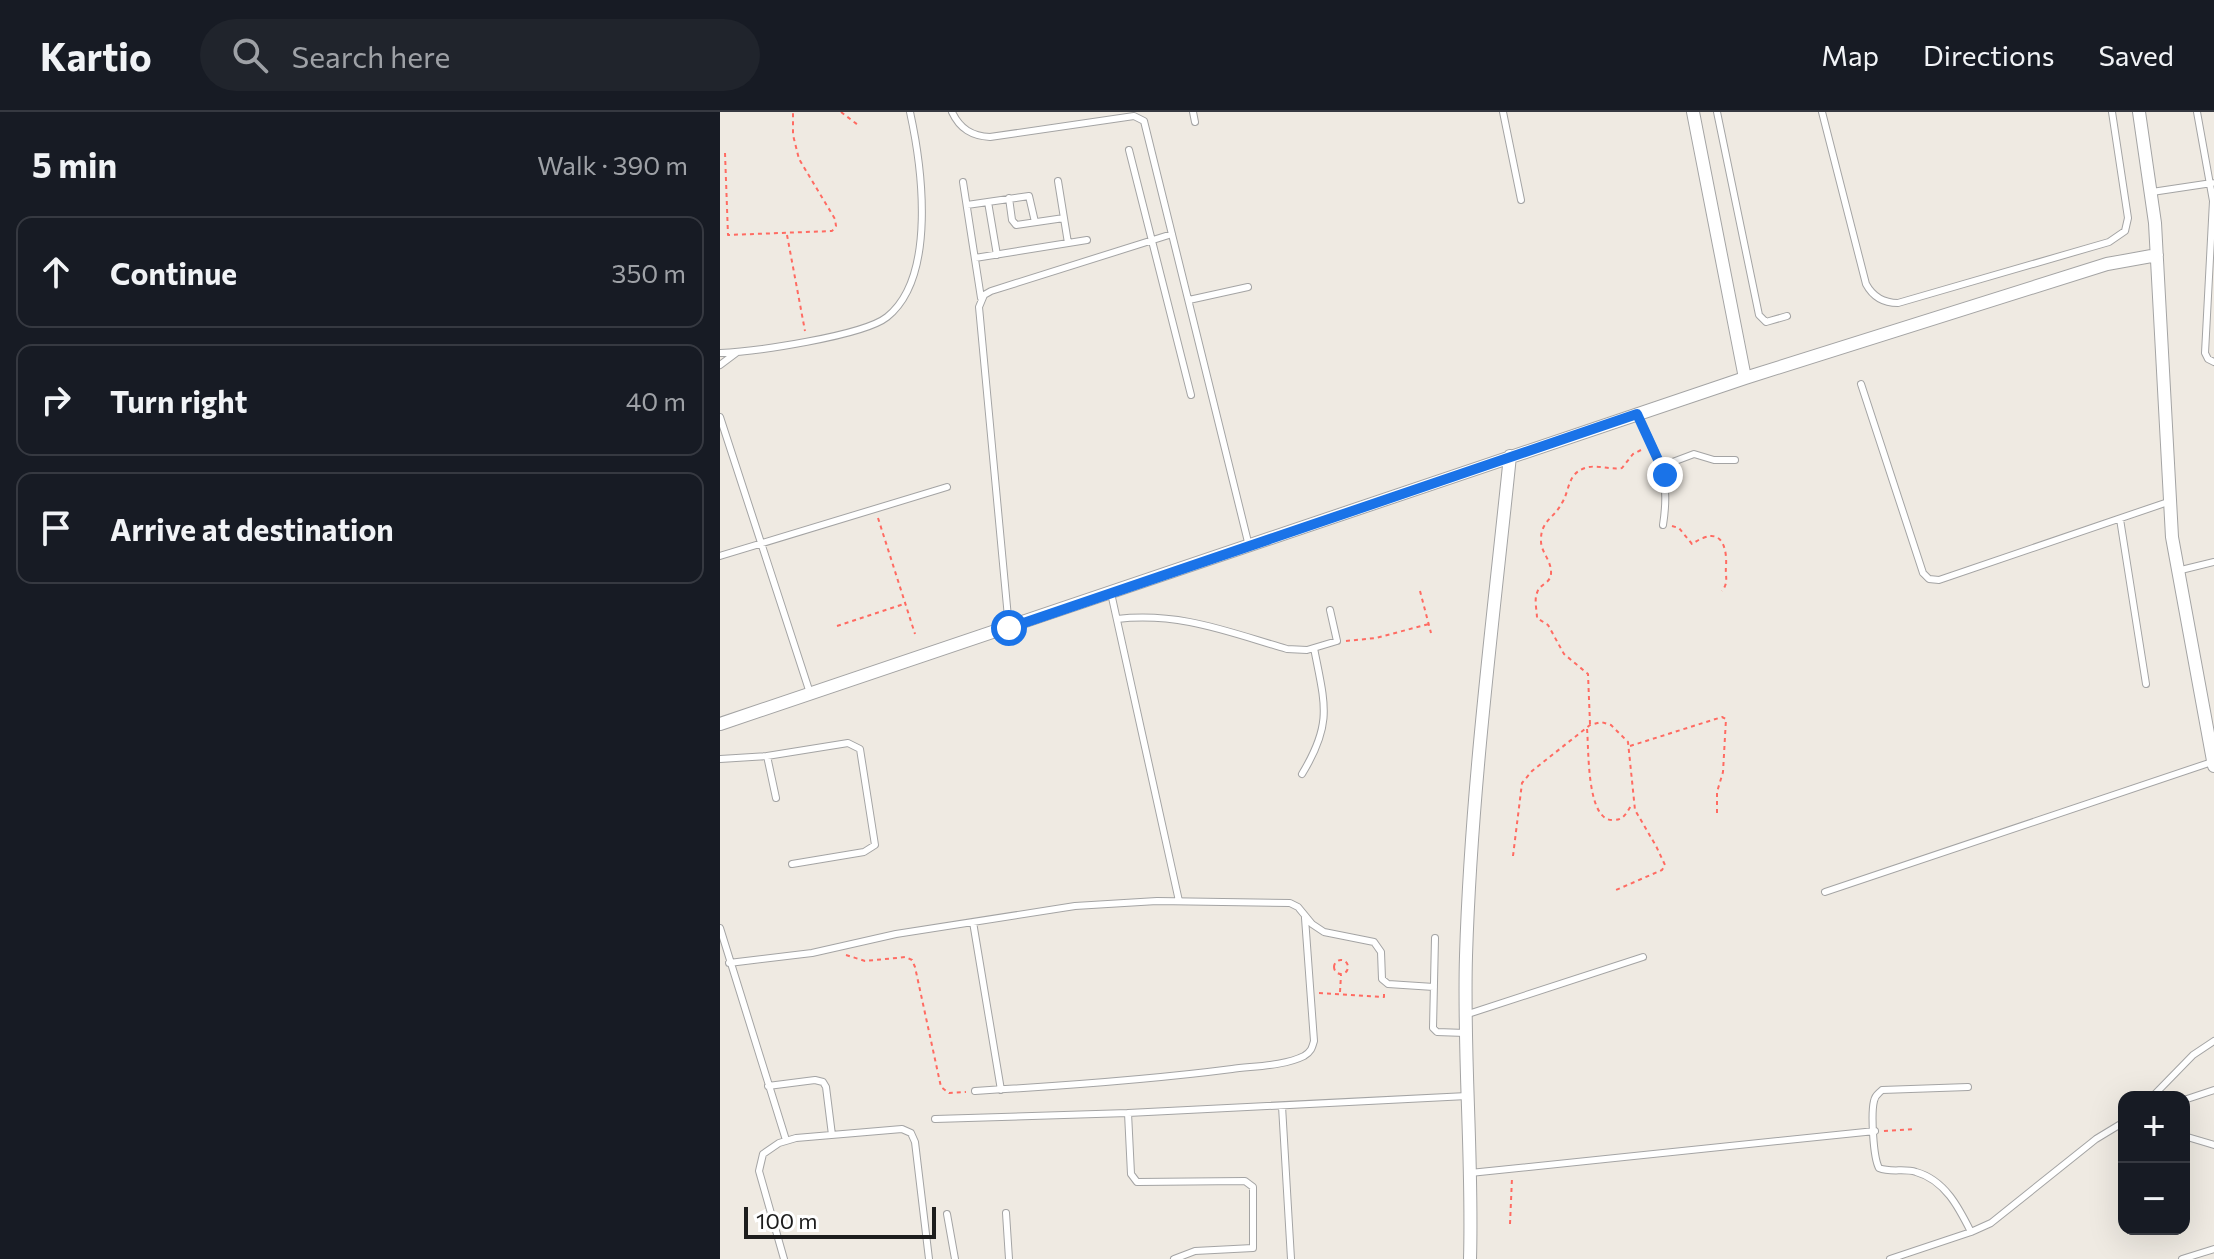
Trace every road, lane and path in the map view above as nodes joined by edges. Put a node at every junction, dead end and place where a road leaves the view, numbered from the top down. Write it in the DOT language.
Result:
graph roads {
  1 [pos="793,112"];
  2 [pos="841,112"];
  3 [pos="910,112"];
  4 [pos="952,112"];
  5 [pos="1193,112"];
  6 [pos="1503,112"];
  7 [pos="1693,112"];
  8 [pos="1717,112"];
  9 [pos="1822,112"];
  10 [pos="2112,112"];
  11 [pos="2139,112"];
  12 [pos="2197,112"];
  13 [pos="1137,114"];
  14 [pos="1195,122"];
  15 [pos="858,125"];
  16 [pos="1129,150"];
  17 [pos="725,153"];
  18 [pos="1058,181"];
  19 [pos="963,182"];
  20 [pos="2213,183"];
  21 [pos="2152,192"];
  22 [pos="1009,198"];
  23 [pos="1521,200"];
  24 [pos="988,202"];
  25 [pos="967,205"];
  26 [pos="1064,218"];
  27 [pos="1035,222"];
  28 [pos="787,234"];
  29 [pos="1172,234"];
  30 [pos="1087,240"];
  31 [pos="1152,241"];
  32 [pos="1068,243"];
  33 [pos="997,255"];
  34 [pos="2157,255"];
  35 [pos="975,258"];
  36 [pos="1248,287"];
  37 [pos="981,298"];
  38 [pos="1189,300"];
  39 [pos="1787,316"];
  40 [pos="807,340"];
  41 [pos="739,352"];
  42 [pos="720,353"];
  43 [pos="2214,362"];
  44 [pos="720,365"];
  45 [pos="1745,378"];
  46 [pos="1861,384"];
  47 [pos="1191,395"];
  48 [pos="1637,414"];
  49 [pos="720,417"];
  50 [pos="1651,445"];
  51 [pos="1510,456"];
  52 [pos="1735,460"];
  53 [pos="1662,466"];
  54 [pos="947,487"];
  55 [pos="2168,502"];
  56 [pos="876,509"];
  57 [pos="2120,519"];
  58 [pos="1663,525"];
  59 [pos="760,544"];
  60 [pos="1249,546"];
  61 [pos="720,556"];
  62 [pos="2214,562"];
  63 [pos="2177,571"];
  64 [pos="1420,591"];
  65 [pos="1722,591"];
  66 [pos="1111,593"];
  67 [pos="905,603"];
  68 [pos="1330,610"];
  69 [pos="1117,619"];
  70 [pos="1429,624"];
  71 [pos="837,626"];
  72 [pos="1009,628"];
  73 [pos="1431,633"];
  74 [pos="915,634"];
  75 [pos="1337,641"];
  76 [pos="1314,648"];
  77 [pos="2146,684"];
  78 [pos="810,693"];
  79 [pos="720,724"];
  80 [pos="1588,726"];
  81 [pos="1629,746"];
  82 [pos="767,756"];
  83 [pos="720,759"];
  84 [pos="2213,759"];
  85 [pos="1302,774"];
  86 [pos="776,798"];
  87 [pos="1633,803"];
  88 [pos="1717,814"];
  89 [pos="1513,856"];
  90 [pos="792,864"];
  91 [pos="1616,890"];
  92 [pos="1825,892"];
  93 [pos="1179,901"];
  94 [pos="1305,915"];
  95 [pos="973,922"];
  96 [pos="720,928"];
  97 [pos="1435,938"];
  98 [pos="837,948"];
  99 [pos="1643,957"];
  100 [pos="729,963"];
  101 [pos="1341,973"];
  102 [pos="1385,983"];
  103 [pos="1434,987"];
  104 [pos="1310,993"];
  105 [pos="1340,994"];
  106 [pos="1465,1015"];
  107 [pos="1465,1033"];
  108 [pos="2214,1041"];
  109 [pos="768,1086"];
  110 [pos="1968,1087"];
  111 [pos="1001,1090"];
  112 [pos="2214,1090"];
  113 [pos="975,1091"];
  114 [pos="2158,1091"];
  115 [pos="1467,1096"];
  116 [pos="2190,1098"];
  117 [pos="1282,1106"];
  118 [pos="1128,1113"];
  119 [pos="935,1119"];
  120 [pos="2118,1126"];
  121 [pos="1914,1129"];
  122 [pos="1875,1131"];
  123 [pos="832,1135"];
  124 [pos="2190,1138"];
  125 [pos="786,1140"];
  126 [pos="2214,1145"];
  127 [pos="1512,1169"];
  128 [pos="1470,1173"];
  129 [pos="1006,1213"];
  130 [pos="947,1214"];
  131 [pos="1510,1224"];
  132 [pos="1971,1232"];
  133 [pos="2214,1249"];
  134 [pos="784,1259"];
  135 [pos="929,1259"];
  136 [pos="955,1259"];
  137 [pos="1009,1259"];
  138 [pos="1174,1259"];
  139 [pos="1291,1259"];
  140 [pos="1470,1259"];
  141 [pos="1890,1259"];
  142 [pos="2182,1259"];
  1 -- 28 [label="path"];
  2 -- 15 [label="path"];
  3 -- 40 [label="lane"];
  4 -- 13 [label="lane"];
  5 -- 14 [label="lane"];
  6 -- 23 [label="lane"];
  7 -- 45 [label="street"];
  8 -- 39 [label="lane"];
  9 -- 10 [label="lane"];
  11 -- 21 [label="street"];
  12 -- 20 [label="lane"];
  13 -- 29 [label="lane"];
  16 -- 31 [label="lane"];
  17 -- 28 [label="path"];
  18 -- 26 [label="lane"];
  19 -- 25 [label="lane"];
  20 -- 21 [label="lane"];
  20 -- 43 [label="lane"];
  21 -- 34 [label="street"];
  22 -- 24 [label="lane"];
  22 -- 27 [label="lane"];
  22 -- 27 [label="lane"];
  24 -- 25 [label="lane"];
  24 -- 33 [label="lane"];
  25 -- 35 [label="lane"];
  26 -- 27 [label="lane"];
  26 -- 32 [label="lane"];
  28 -- 40 [label="path"];
  29 -- 31 [label="lane"];
  29 -- 38 [label="lane"];
  30 -- 32 [label="lane"];
  31 -- 37 [label="lane"];
  31 -- 47 [label="lane"];
  32 -- 33 [label="lane"];
  33 -- 35 [label="lane"];
  34 -- 45 [label="street"];
  34 -- 55 [label="street"];
  35 -- 37 [label="lane"];
  36 -- 38 [label="lane"];
  37 -- 72 [label="lane"];
  38 -- 60 [label="lane"];
  40 -- 41 [label="lane"];
  41 -- 42 [label="lane"];
  41 -- 44 [label="lane"];
  45 -- 48 [label="street"];
  46 -- 57 [label="lane"];
  48 -- 50 [label="lane"];
  48 -- 51 [label="street"];
  49 -- 59 [label="lane"];
  50 -- 53 [label="lane"];
  50 -- 80 [label="path"];
  51 -- 60 [label="street"];
  51 -- 106 [label="street"];
  52 -- 53 [label="lane"];
  53 -- 58 [label="lane"];
  54 -- 56 [label="lane"];
  55 -- 57 [label="lane"];
  55 -- 63 [label="street"];
  56 -- 59 [label="lane"];
  56 -- 67 [label="path"];
  57 -- 77 [label="lane"];
  58 -- 65 [label="path"];
  59 -- 61 [label="lane"];
  59 -- 78 [label="lane"];
  60 -- 66 [label="street"];
  62 -- 63 [label="lane"];
  63 -- 84 [label="street"];
  64 -- 70 [label="path"];
  66 -- 69 [label="lane"];
  66 -- 72 [label="street"];
  67 -- 71 [label="path"];
  67 -- 74 [label="path"];
  68 -- 75 [label="lane"];
  69 -- 76 [label="lane"];
  69 -- 93 [label="lane"];
  70 -- 73 [label="path"];
  70 -- 75 [label="path"];
  72 -- 78 [label="street"];
  75 -- 76 [label="lane"];
  76 -- 85 [label="lane"];
  78 -- 79 [label="street"];
  80 -- 81 [label="path"];
  80 -- 87 [label="path"];
  80 -- 89 [label="path"];
  81 -- 87 [label="path"];
  81 -- 88 [label="path"];
  82 -- 83 [label="lane"];
  82 -- 86 [label="lane"];
  82 -- 90 [label="lane"];
  84 -- 92 [label="lane"];
  87 -- 91 [label="path"];
  93 -- 94 [label="lane"];
  93 -- 95 [label="lane"];
  94 -- 102 [label="lane"];
  94 -- 104 [label="lane"];
  95 -- 98 [label="lane"];
  95 -- 111 [label="lane"];
  96 -- 100 [label="lane"];
  97 -- 103 [label="lane"];
  98 -- 100 [label="lane"];
  98 -- 113 [label="path"];
  99 -- 106 [label="lane"];
  100 -- 109 [label="lane"];
  101 -- 105 [label="path"];
  102 -- 103 [label="lane"];
  102 -- 105 [label="path"];
  103 -- 107 [label="lane"];
  104 -- 105 [label="path"];
  104 -- 111 [label="lane"];
  106 -- 107 [label="street"];
  107 -- 115 [label="street"];
  108 -- 114 [label="lane"];
  109 -- 123 [label="lane"];
  109 -- 125 [label="lane"];
  110 -- 122 [label="lane"];
  111 -- 113 [label="lane"];
  112 -- 116 [label="lane"];
  115 -- 117 [label="lane"];
  115 -- 128 [label="street"];
  117 -- 118 [label="lane"];
  117 -- 139 [label="lane"];
  118 -- 119 [label="lane"];
  118 -- 138 [label="lane"];
  120 -- 132 [label="lane"];
  121 -- 122 [label="path"];
  122 -- 127 [label="lane"];
  122 -- 132 [label="lane"];
  123 -- 125 [label="lane"];
  123 -- 135 [label="lane"];
  124 -- 126 [label="lane"];
  125 -- 134 [label="lane"];
  127 -- 128 [label="lane"];
  127 -- 131 [label="path"];
  128 -- 140 [label="street"];
  129 -- 137 [label="lane"];
  130 -- 136 [label="lane"];
  132 -- 141 [label="lane"];
  133 -- 142 [label="lane"];
}
